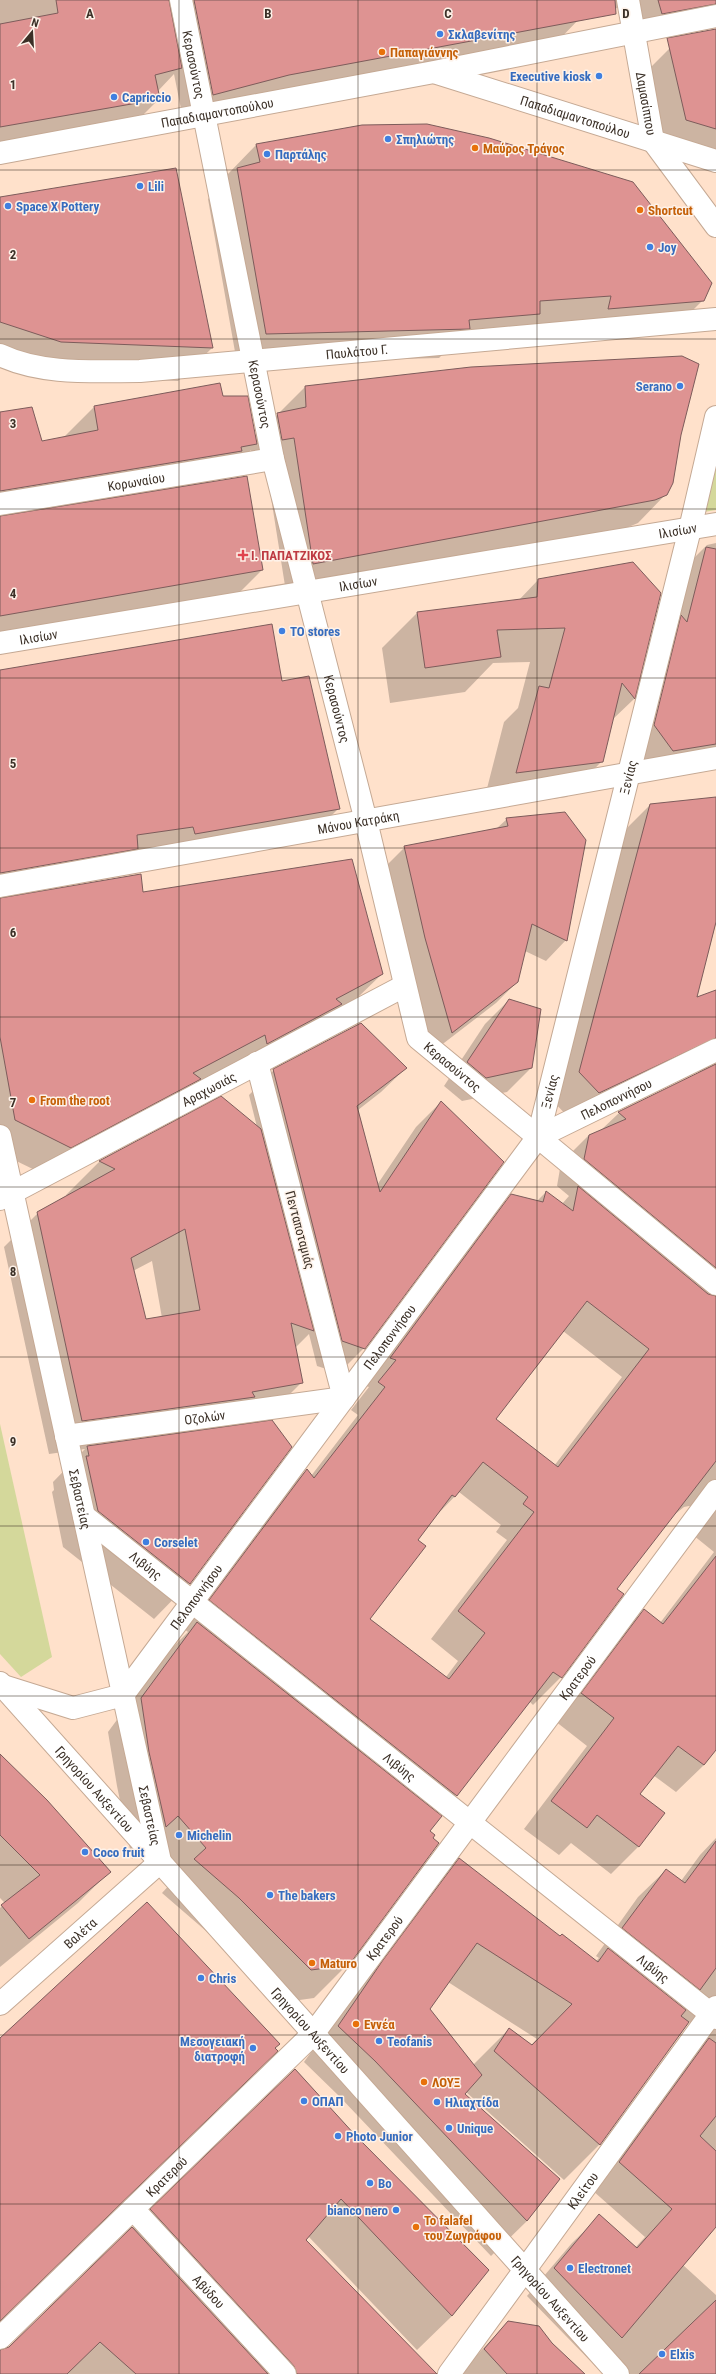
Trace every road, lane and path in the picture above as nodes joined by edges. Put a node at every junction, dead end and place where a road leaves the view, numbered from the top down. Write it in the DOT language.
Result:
graph roads {
  1 [pos="181,0"];
  2 [pos="628,0"];
  3 [pos="716,16"];
  4 [pos="634,33"];
  5 [pos="434,72"];
  6 [pos="204,115"];
  7 [pos="653,140"];
  8 [pos="0,153"];
  9 [pos="716,161"];
  10 [pos="716,226"];
  11 [pos="716,319"];
  12 [pos="0,355"];
  13 [pos="252,362"];
  14 [pos="716,417"];
  15 [pos="273,459"];
  16 [pos="0,504"];
  17 [pos="716,524"];
  18 [pos="690,529"];
  19 [pos="306,592"];
  20 [pos="0,643"];
  21 [pos="716,758"];
  22 [pos="628,774"];
  23 [pos="366,821"];
  24 [pos="0,886"];
  25 [pos="404,986"];
  26 [pos="716,1050"];
  27 [pos="257,1063"];
  28 [pos="0,1136"];
  29 [pos="538,1137"];
  30 [pos="6,1195"];
  31 [pos="716,1284"];
  32 [pos="344,1398"];
  33 [pos="66,1436"];
  34 [pos="716,1491"];
  35 [pos="84,1516"];
  36 [pos="193,1602"];
  37 [pos="1,1686"];
  38 [pos="123,1695"];
  39 [pos="470,1823"];
  40 [pos="160,1862"];
  41 [pos="0,2004"];
  42 [pos="714,2013"];
  43 [pos="313,2034"];
  44 [pos="133,2209"];
  45 [pos="525,2270"];
  46 [pos="0,2338"];
  47 [pos="285,2374"];
  48 [pos="450,2374"];
  49 [pos="618,2374"];
  1 -- 6 [label="street, Κερασούντος"];
  2 -- 4 [label="street"];
  3 -- 4 [label="street, Παπαδιαμαντοπούλου"];
  4 -- 5 [label="street, Παπαδιαμαντοπούλου"];
  4 -- 7 [label="street, Δαμασίππου"];
  5 -- 6 [label="street, Παπαδιαμαντοπούλου"];
  5 -- 7 [label="street, Παπαδιαμαντοπούλου"];
  6 -- 8 [label="street, Παπαδιαμαντοπούλου"];
  6 -- 13 [label="street, Κερασούντος"];
  7 -- 9 [label="street, Παπαδιαμαντοπούλου"];
  7 -- 10 [label="street, Δαμασίππου"];
  11 -- 13 [label="street, Παυλάτου Γ."];
  12 -- 13 [label="street, Παυλάτου Γ."];
  13 -- 15 [label="street, Κερασούντος"];
  14 -- 18 [label="street, Ξενίας"];
  15 -- 16 [label="street, Κορωναίου"];
  15 -- 19 [label="street, Κερασούντος"];
  17 -- 18 [label="street, Ιλισίων"];
  18 -- 19 [label="street, Ιλισίων"];
  18 -- 22 [label="street, Ξενίας"];
  19 -- 20 [label="street, Ιλισίων"];
  19 -- 23 [label="street, Κερασούντος"];
  21 -- 22 [label="street, Μάνου Κατράκη"];
  22 -- 23 [label="street, Μάνου Κατράκη"];
  22 -- 29 [label="street, Ξενίας"];
  23 -- 24 [label="street, Μάνου Κατράκη"];
  23 -- 25 [label="street, Κερασούντος"];
  25 -- 27 [label="street, Αραχωσιάς"];
  25 -- 29 [label="street, Κερασούντος"];
  26 -- 29 [label="street, Πελοποννήσου"];
  27 -- 30 [label="street, Αραχωσιάς"];
  27 -- 32 [label="street, Πενταποταμιάς"];
  28 -- 30 [label="street, Σεβαστείας"];
  29 -- 31 [label="street, Κερασούντος"];
  29 -- 32 [label="street, Πελοποννήσου"];
  30 -- 33 [label="street, Σεβαστείας"];
  32 -- 33 [label="street, Οζολών"];
  32 -- 36 [label="street, Πελοποννήσου"];
  33 -- 35 [label="street, Σεβαστείας"];
  34 -- 39 [label="street, Κρατερού"];
  35 -- 36 [label="street, Λιβύης"];
  35 -- 38 [label="street, Σεβαστείας"];
  36 -- 38 [label="street, Πελοποννήσου"];
  36 -- 39 [label="street, Λιβύης"];
  37 -- 38 [label="street"];
  37 -- 40 [label="street, Γρηγορίου Αυξεντίου"];
  38 -- 40 [label="street, Σεβαστείας"];
  39 -- 42 [label="street, Λιβύης"];
  39 -- 43 [label="street, Κρατερού"];
  40 -- 41 [label="street, Βαλέτα"];
  40 -- 43 [label="street, Γρηγορίου Αυξεντίου"];
  42 -- 45 [label="street, Κλείτου"];
  43 -- 44 [label="street, Κρατερού"];
  43 -- 45 [label="street, Γρηγορίου Αυξεντίου"];
  44 -- 46 [label="street, Κρατερού"];
  44 -- 47 [label="street, Αβύδου"];
  45 -- 48 [label="street, Κλείτου"];
  45 -- 49 [label="street, Γρηγορίου Αυξεντίου"];
}
